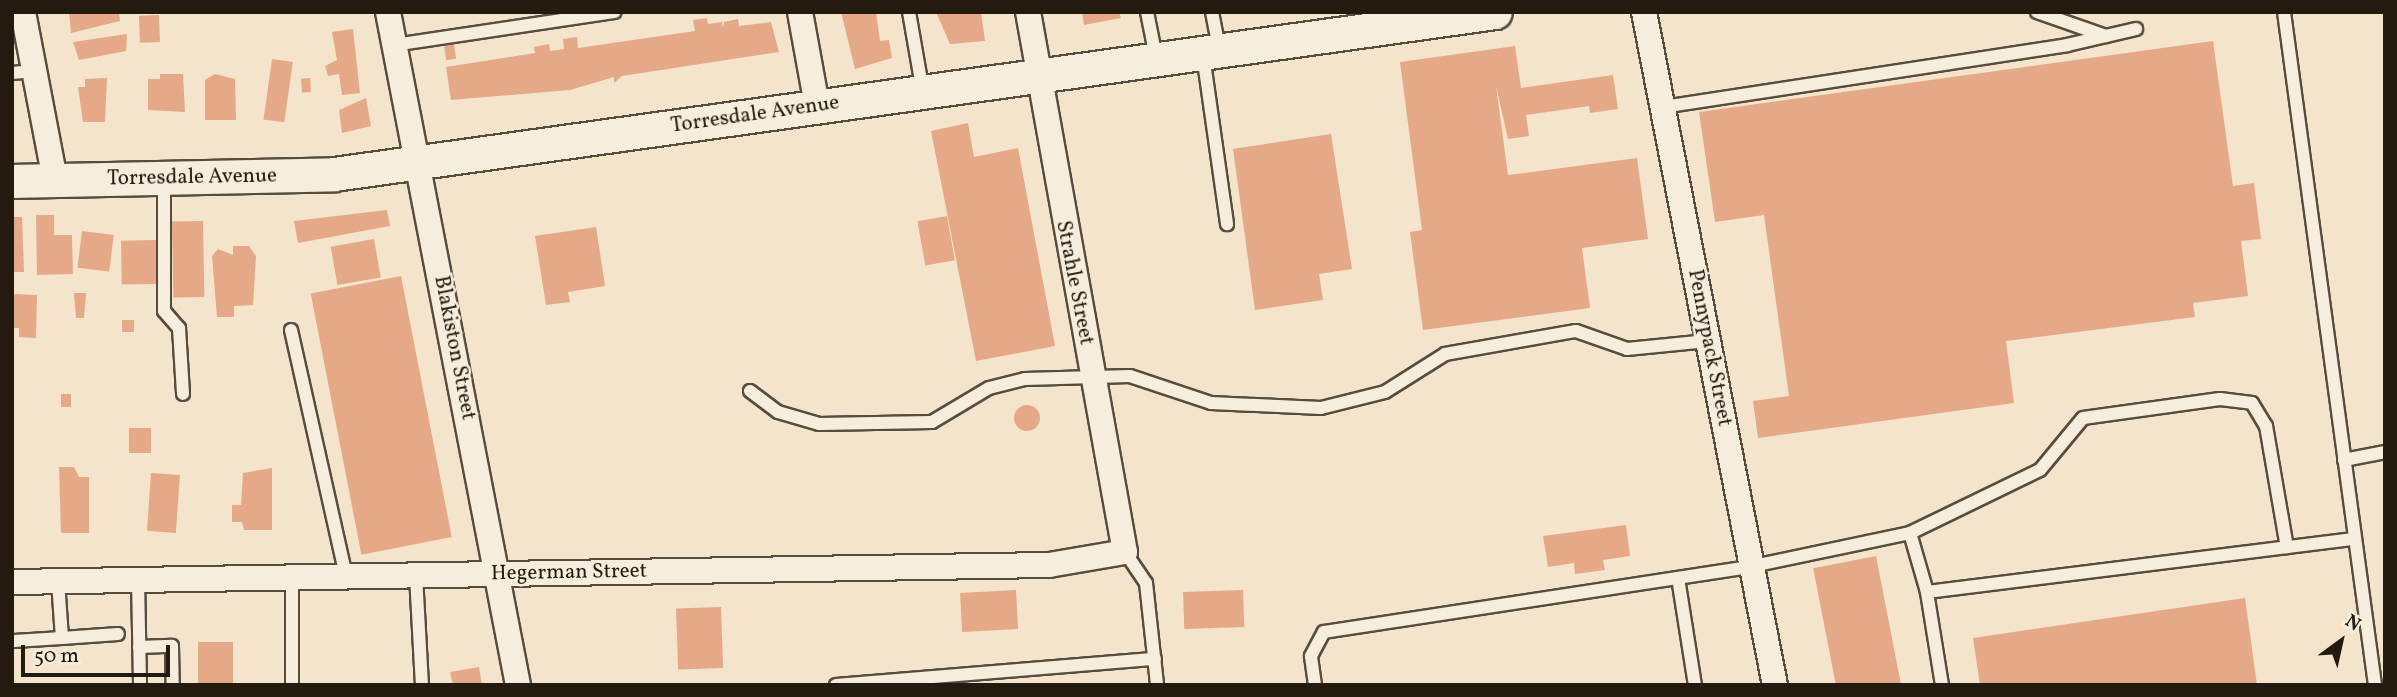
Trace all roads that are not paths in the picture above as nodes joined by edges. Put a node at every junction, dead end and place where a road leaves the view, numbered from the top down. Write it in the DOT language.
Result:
graph roads {
  1 [pos="23,12"];
  2 [pos="388,12"];
  3 [pos="615,12"];
  4 [pos="800,12"];
  5 [pos="909,12"];
  6 [pos="1028,12"];
  7 [pos="1147,12"];
  8 [pos="1212,12"];
  9 [pos="1495,12"];
  10 [pos="1644,12"];
  11 [pos="2037,12"];
  12 [pos="2284,12"];
  13 [pos="1455,15"];
  14 [pos="1334,23"];
  15 [pos="2136,29"];
  16 [pos="2106,36"];
  17 [pos="394,45"];
  18 [pos="1211,51"];
  19 [pos="1156,59"];
  20 [pos="23,72"];
  21 [pos="1037,76"];
  22 [pos="923,92"];
  23 [pos="817,106"];
  24 [pos="1663,107"];
  25 [pos="419,161"];
  26 [pos="164,179"];
  27 [pos="55,180"];
  28 [pos="12,181"];
  29 [pos="1227,225"];
  30 [pos="291,330"];
  31 [pos="1708,341"];
  32 [pos="1092,379"];
  33 [pos="750,391"];
  34 [pos="183,394"];
  35 [pos="2385,452"];
  36 [pos="2344,460"];
  37 [pos="1910,533"];
  38 [pos="2354,539"];
  39 [pos="2287,547"];
  40 [pos="1125,552"];
  41 [pos="1753,566"];
  42 [pos="496,574"];
  43 [pos="416,575"];
  44 [pos="345,576"];
  45 [pos="292,577"];
  46 [pos="1678,578"];
  47 [pos="138,579"];
  48 [pos="58,581"];
  49 [pos="12,582"];
  50 [pos="1927,593"];
  51 [pos="118,634"];
  52 [pos="62,638"];
  53 [pos="14,640"];
  54 [pos="139,647"];
  55 [pos="1155,659"];
  56 [pos="140,685"];
  57 [pos="173,685"];
  58 [pos="292,685"];
  59 [pos="422,685"];
  60 [pos="518,685"];
  61 [pos="836,685"];
  62 [pos="1157,685"];
  63 [pos="1315,685"];
  64 [pos="1695,685"];
  65 [pos="1774,685"];
  66 [pos="1942,685"];
  67 [pos="2375,685"];
  1 -- 20 [label="street"];
  2 -- 17 [label="street, Blakiston Street"];
  3 -- 17 [label="lane"];
  4 -- 23 [label="street"];
  5 -- 22 [label="lane"];
  6 -- 21 [label="street, Strahle Street"];
  7 -- 19 [label="lane"];
  8 -- 18 [label="lane"];
  9 -- 13 [label="street, Torresdale Avenue"];
  10 -- 24 [label="street, Pennypack Street"];
  11 -- 16 [label="lane"];
  12 -- 36 [label="lane"];
  13 -- 14 [label="street, Torresdale Avenue"];
  14 -- 18 [label="street, Torresdale Avenue"];
  15 -- 16 [label="lane"];
  16 -- 24 [label="lane"];
  17 -- 25 [label="street, Blakiston Street"];
  18 -- 19 [label="street, Torresdale Avenue"];
  18 -- 29 [label="lane"];
  19 -- 21 [label="street, Torresdale Avenue"];
  20 -- 27 [label="street"];
  21 -- 22 [label="street, Torresdale Avenue"];
  21 -- 32 [label="street, Strahle Street"];
  22 -- 23 [label="street, Torresdale Avenue"];
  23 -- 25 [label="street, Torresdale Avenue"];
  24 -- 31 [label="street, Pennypack Street"];
  25 -- 26 [label="street, Torresdale Avenue"];
  25 -- 42 [label="street, Blakiston Street"];
  26 -- 27 [label="street, Torresdale Avenue"];
  26 -- 34 [label="lane"];
  27 -- 28 [label="street, Torresdale Avenue"];
  30 -- 44 [label="lane"];
  31 -- 32 [label="lane"];
  31 -- 41 [label="street, Pennypack Street"];
  32 -- 33 [label="lane"];
  32 -- 40 [label="street, Strahle Street"];
  35 -- 36 [label="lane"];
  36 -- 38 [label="lane"];
  37 -- 39 [label="lane"];
  37 -- 41 [label="lane"];
  37 -- 50 [label="lane"];
  38 -- 39 [label="lane"];
  38 -- 67 [label="lane"];
  39 -- 50 [label="lane"];
  40 -- 42 [label="street, Hegerman Street"];
  40 -- 55 [label="lane"];
  41 -- 46 [label="lane"];
  41 -- 65 [label="street, Pennypack Street"];
  42 -- 43 [label="street, Hegerman Street"];
  42 -- 60 [label="street, Blakiston Street"];
  43 -- 44 [label="street, Hegerman Street"];
  43 -- 59 [label="lane"];
  44 -- 45 [label="street, Hegerman Street"];
  45 -- 47 [label="street, Hegerman Street"];
  45 -- 58 [label="lane"];
  46 -- 63 [label="lane"];
  46 -- 64 [label="lane"];
  47 -- 48 [label="street, Hegerman Street"];
  47 -- 54 [label="lane"];
  48 -- 49 [label="street, Hegerman Street"];
  48 -- 52 [label="lane"];
  50 -- 66 [label="lane"];
  51 -- 52 [label="lane"];
  52 -- 53 [label="lane"];
  54 -- 56 [label="lane"];
  54 -- 57 [label="lane"];
  55 -- 61 [label="lane"];
  55 -- 62 [label="lane"];
}
